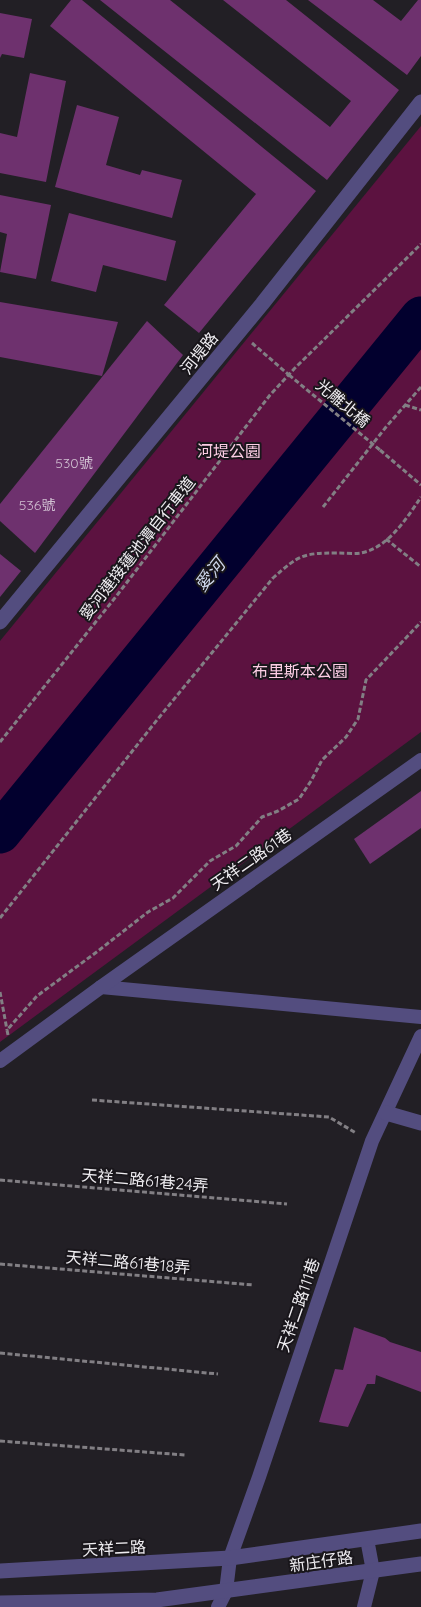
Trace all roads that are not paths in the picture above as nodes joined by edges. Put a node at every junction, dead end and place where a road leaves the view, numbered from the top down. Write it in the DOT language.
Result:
graph roads {
  1 [pos="421,102"];
  2 [pos="0,622"];
  3 [pos="421,760"];
  4 [pos="101,987"];
  5 [pos="421,1016"];
  6 [pos="421,1036"];
  7 [pos="6,1057"];
  8 [pos="386,1113"];
  9 [pos="421,1123"];
  10 [pos="421,1531"];
  11 [pos="367,1539"];
  12 [pos="230,1558"];
  13 [pos="421,1564"];
  14 [pos="0,1571"];
  15 [pos="373,1571"];
  16 [pos="226,1591"];
  17 [pos="0,1603"];
  18 [pos="218,1607"];
  19 [pos="364,1607"];
  1 -- 2 [label="street, 河堤路"];
  3 -- 4 [label="lane, 天祥二路61巷"];
  4 -- 5 [label="lane"];
  4 -- 7 [label="lane, 天祥二路61巷"];
  6 -- 8 [label="lane, 天祥二路111巷"];
  8 -- 9 [label="street"];
  8 -- 12 [label="lane, 天祥二路111巷"];
  10 -- 11 [label="street, 新庄仔路"];
  11 -- 12 [label="street, 新庄仔路"];
  11 -- 15 [label="lane"];
  12 -- 14 [label="street, 天祥二路"];
  12 -- 16 [label="lane, 天祥二路111巷"];
  13 -- 15 [label="street, 新庄仔路"];
  15 -- 16 [label="street, 新庄仔路"];
  15 -- 19 [label="lane"];
  16 -- 17 [label="street"];
  16 -- 18 [label="lane, 天祥二路111巷"];
}
